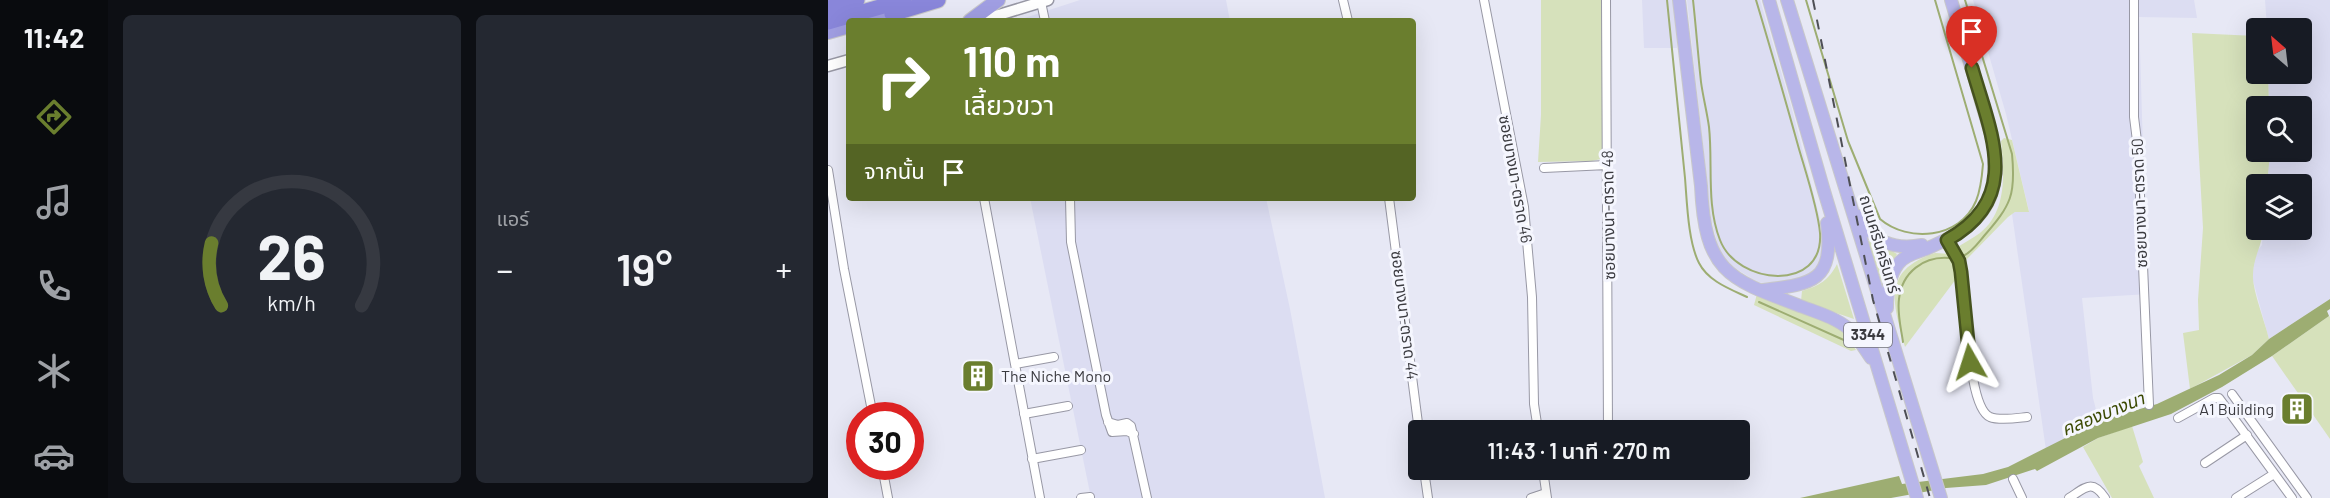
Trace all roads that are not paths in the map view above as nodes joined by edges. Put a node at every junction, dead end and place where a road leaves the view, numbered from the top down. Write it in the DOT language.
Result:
graph roads {
  1 [pos="857,0"];
  2 [pos="904,0"];
  3 [pos="937,0"];
  4 [pos="998,0"];
  5 [pos="1343,0"];
  6 [pos="1484,0"];
  7 [pos="1606,0"];
  8 [pos="1679,0"];
  9 [pos="1769,0"];
  10 [pos="1787,0"];
  11 [pos="1951,0"];
  12 [pos="2134,0"];
  13 [pos="1045,1"];
  14 [pos="828,8"];
  15 [pos="876,18"];
  16 [pos="974,18"];
  17 [pos="989,18"];
  18 [pos="1046,18"];
  19 [pos="1347,18"];
  20 [pos="828,22"];
  21 [pos="846,27"];
  22 [pos="828,32"];
  23 [pos="846,61"];
  24 [pos="828,66"];
  25 [pos="1607,165"];
  26 [pos="1544,168"];
  27 [pos="828,170"];
  28 [pos="1824,191"];
  29 [pos="1848,194"];
  30 [pos="985,201"];
  31 [pos="1070,201"];
  32 [pos="1389,201"];
  33 [pos="1944,241"];
  34 [pos="1758,290"];
  35 [pos="1887,320"];
  36 [pos="1054,357"];
  37 [pos="1015,364"];
  38 [pos="1879,371"];
  39 [pos="2232,394"];
  40 [pos="870,402"];
  41 [pos="2149,405"];
  42 [pos="1068,406"];
  43 [pos="1024,414"];
  44 [pos="2027,417"];
  45 [pos="2178,417"];
  46 [pos="1418,420"];
  47 [pos="1536,420"];
  48 [pos="1608,420"];
  49 [pos="2247,435"];
  50 [pos="1081,450"];
  51 [pos="1032,459"];
  52 [pos="2205,463"];
  53 [pos="2274,474"];
  54 [pos="2013,479"];
  55 [pos="885,480"];
  56 [pos="1425,480"];
  57 [pos="1545,480"];
  58 [pos="1547,496"];
  59 [pos="888,498"];
  60 [pos="1040,498"];
  61 [pos="1147,498"];
  62 [pos="1428,498"];
  63 [pos="1531,498"];
  64 [pos="1917,498"];
  65 [pos="1941,498"];
  66 [pos="2022,498"];
  67 [pos="2069,498"];
  68 [pos="2105,498"];
  69 [pos="2236,498"];
  70 [pos="2292,498"];
  71 [pos="2307,498"];
  1 -- 14 [label="highway"];
  2 -- 20 [label="highway"];
  3 -- 15 [label="highway"];
  4 -- 16 [label="highway"];
  5 -- 19 [label="street"];
  6 -- 47 [label="street, ซอยบางนา-ตราด 46"];
  7 -- 25 [label="street, ซอยบางนา-ตราด 48"];
  8 -- 34 [label="main road"];
  9 -- 28 [label="main road, 3344"];
  10 -- 29 [label="main road, ถนนศรีนครินทร์ / 3344"];
  11 -- 33 [label="main road"];
  12 -- 41 [label="street, ซอยบางนา-ตราด 50"];
  13 -- 17 [label="main road"];
  13 -- 18 [label="street"];
  21 -- 22 [label="highway"];
  23 -- 24 [label="main road"];
  25 -- 26 [label="street"];
  25 -- 48 [label="street, ซอยบางนา-ตราด 48"];
  27 -- 40 [label="street"];
  28 -- 34 [label="main road"];
  28 -- 38 [label="main road, 3344"];
  29 -- 33 [label="main road"];
  29 -- 35 [label="main road, ถนนศรีนครินทร์ / 3344"];
  30 -- 37 [label="street"];
  31 -- 61 [label="street"];
  32 -- 46 [label="street, ซอยบางนา-ตราด 44"];
  33 -- 35 [label="main road"];
  33 -- 44 [label="street"];
  34 -- 38 [label="main road"];
  35 -- 65 [label="main road, ถนนศรีนครินทร์ / 3344"];
  36 -- 37 [label="street"];
  37 -- 43 [label="street"];
  38 -- 64 [label="main road, 3344"];
  39 -- 71 [label="street"];
  42 -- 43 [label="street"];
  43 -- 51 [label="street"];
  45 -- 49 [label="street"];
  49 -- 52 [label="street"];
  49 -- 53 [label="street"];
  50 -- 51 [label="street"];
  51 -- 60 [label="street"];
  53 -- 69 [label="street"];
  53 -- 70 [label="street"];
  54 -- 66 [label="street"];
  55 -- 59 [label="street"];
  56 -- 62 [label="street"];
  57 -- 58 [label="street"];
  58 -- 63 [label="street"];
  67 -- 68 [label="street"];
}
